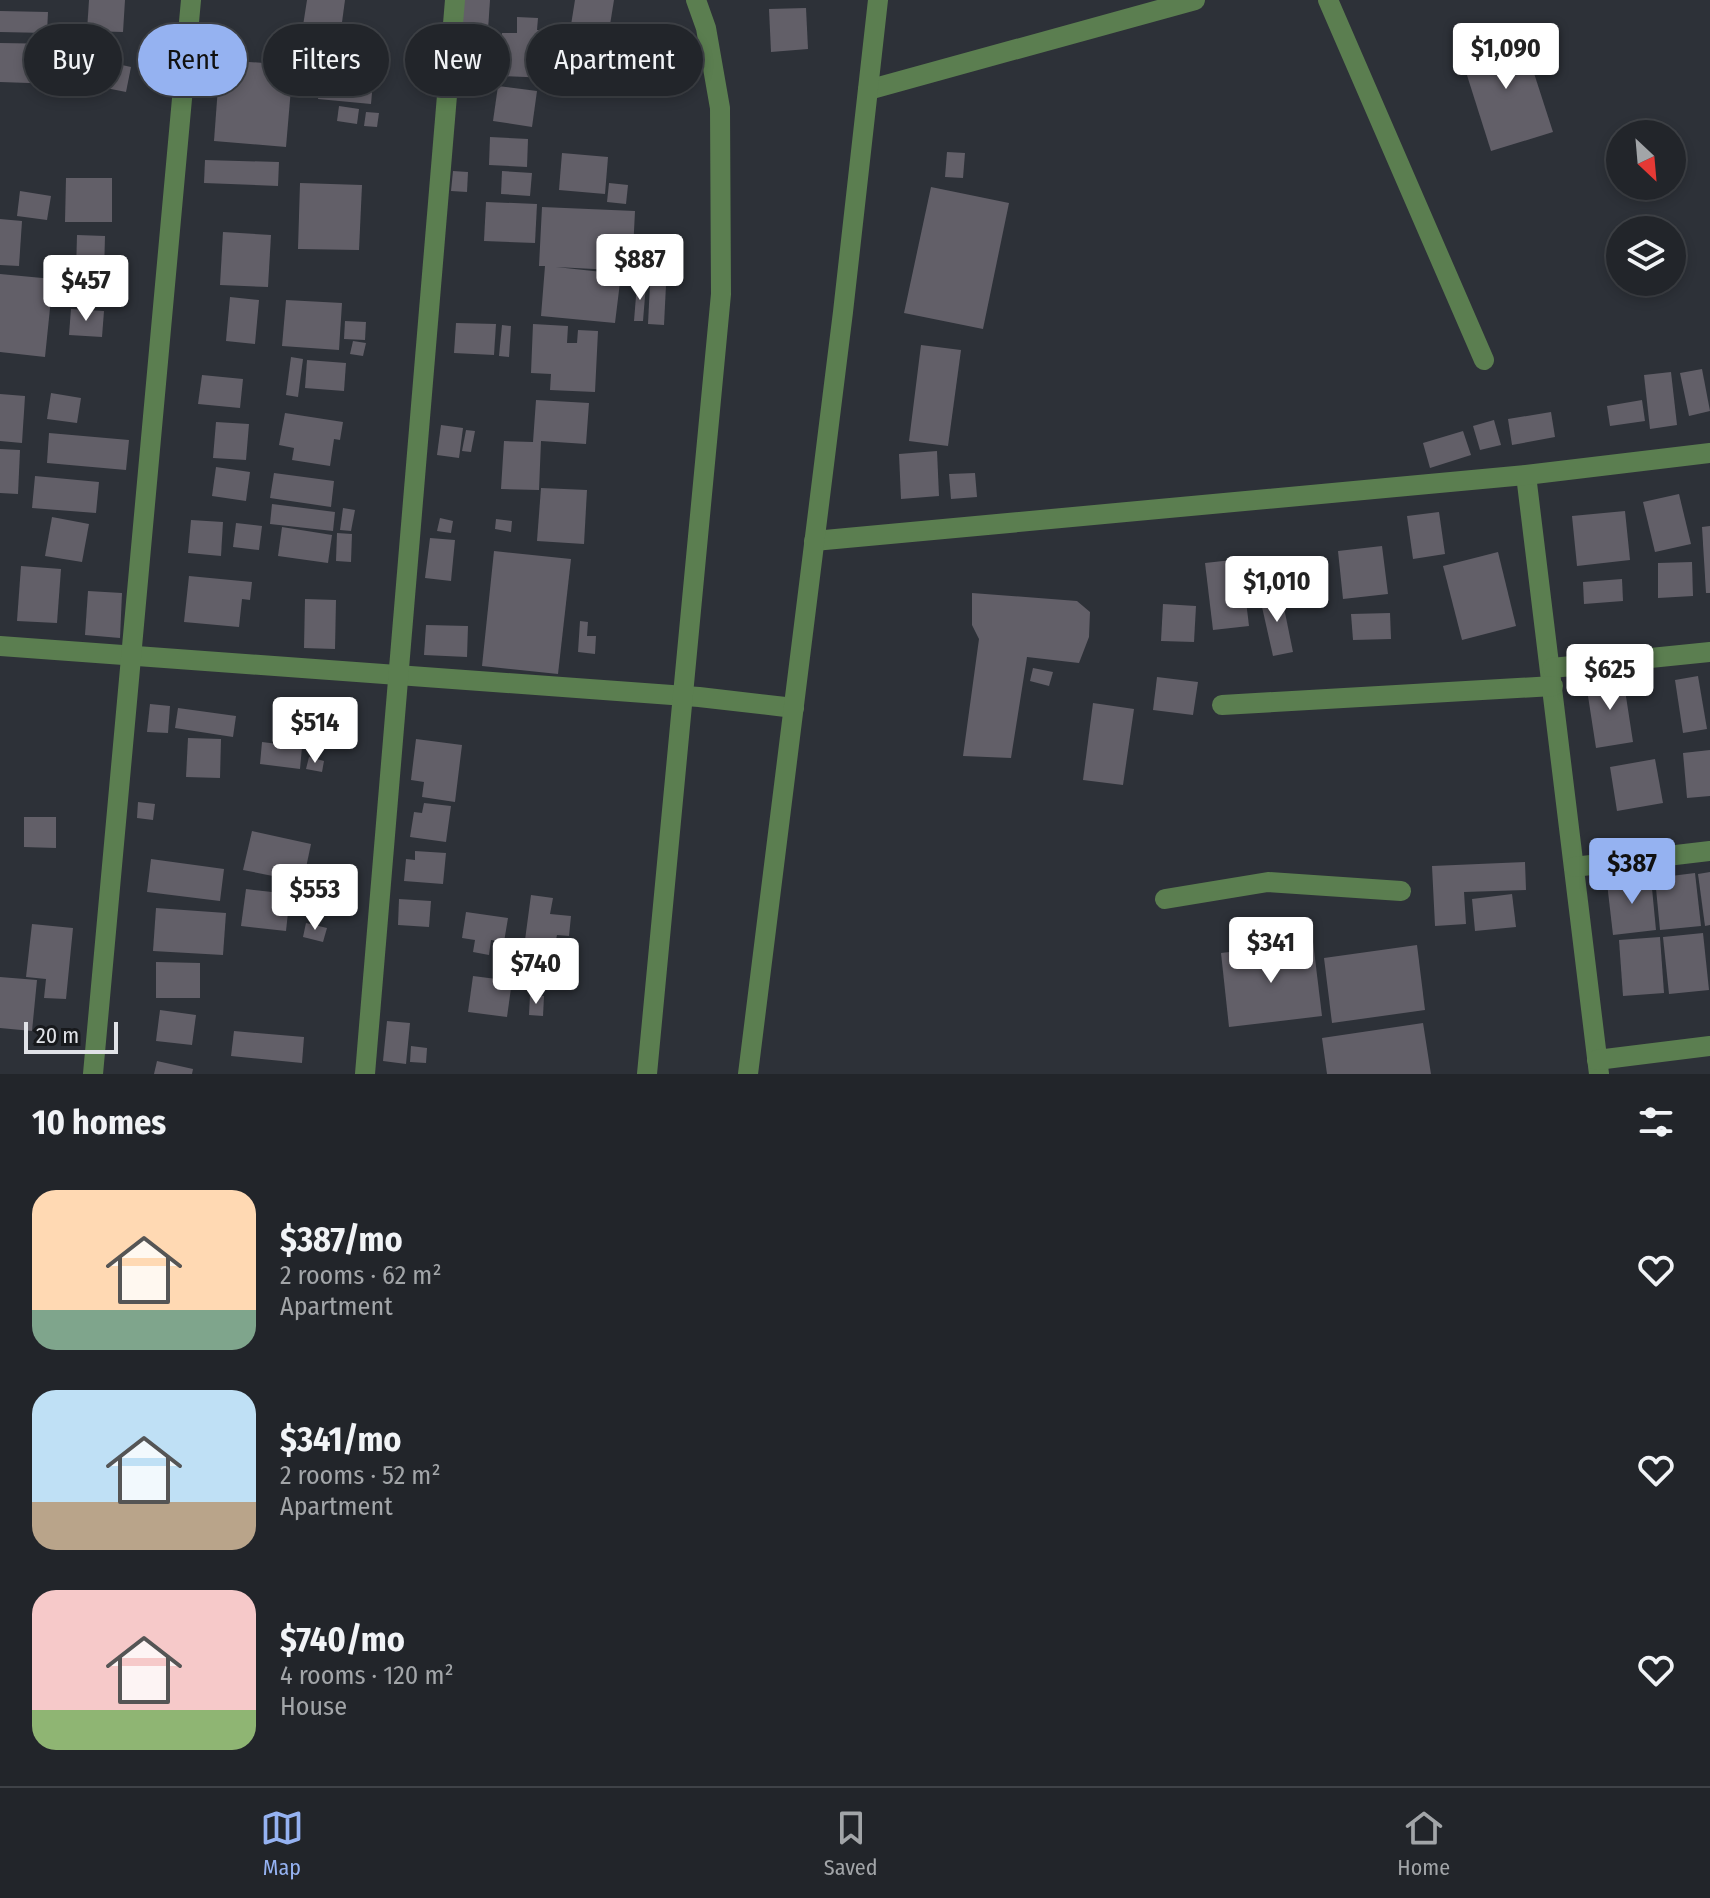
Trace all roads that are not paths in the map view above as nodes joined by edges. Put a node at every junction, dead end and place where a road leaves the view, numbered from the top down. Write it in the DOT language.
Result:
graph roads {
  1 [pos="191,0"];
  2 [pos="455,0"];
  3 [pos="696,0"];
  4 [pos="878,0"];
  5 [pos="1195,0"];
  6 [pos="1328,0"];
  7 [pos="868,90"];
  8 [pos="1484,360"];
  9 [pos="1710,453"];
  10 [pos="1526,475"];
  11 [pos="814,541"];
  12 [pos="0,646"];
  13 [pos="1710,652"];
  14 [pos="132,657"];
  15 [pos="399,675"];
  16 [pos="1552,677"];
  17 [pos="691,696"];
  18 [pos="1222,705"];
  19 [pos="794,708"];
  20 [pos="1710,851"];
  21 [pos="1574,867"];
  22 [pos="1401,891"];
  23 [pos="1165,899"];
  24 [pos="1710,1046"];
  25 [pos="1598,1067"];
  26 [pos="93,1074"];
  27 [pos="365,1074"];
  28 [pos="647,1074"];
  29 [pos="748,1074"];
  1 -- 14 [label="street"];
  2 -- 15 [label="street"];
  3 -- 17 [label="street"];
  4 -- 7 [label="street"];
  5 -- 7 [label="street"];
  6 -- 8 [label="street"];
  7 -- 11 [label="street"];
  9 -- 10 [label="street"];
  10 -- 11 [label="street"];
  10 -- 16 [label="street"];
  11 -- 19 [label="street"];
  12 -- 14 [label="street"];
  13 -- 16 [label="street"];
  14 -- 15 [label="street"];
  14 -- 26 [label="street"];
  15 -- 17 [label="street"];
  15 -- 27 [label="street"];
  16 -- 18 [label="street"];
  16 -- 21 [label="street"];
  17 -- 19 [label="street"];
  17 -- 28 [label="street"];
  19 -- 29 [label="street"];
  20 -- 21 [label="street"];
  21 -- 25 [label="street"];
  22 -- 23 [label="street"];
  24 -- 25 [label="street"];
}
